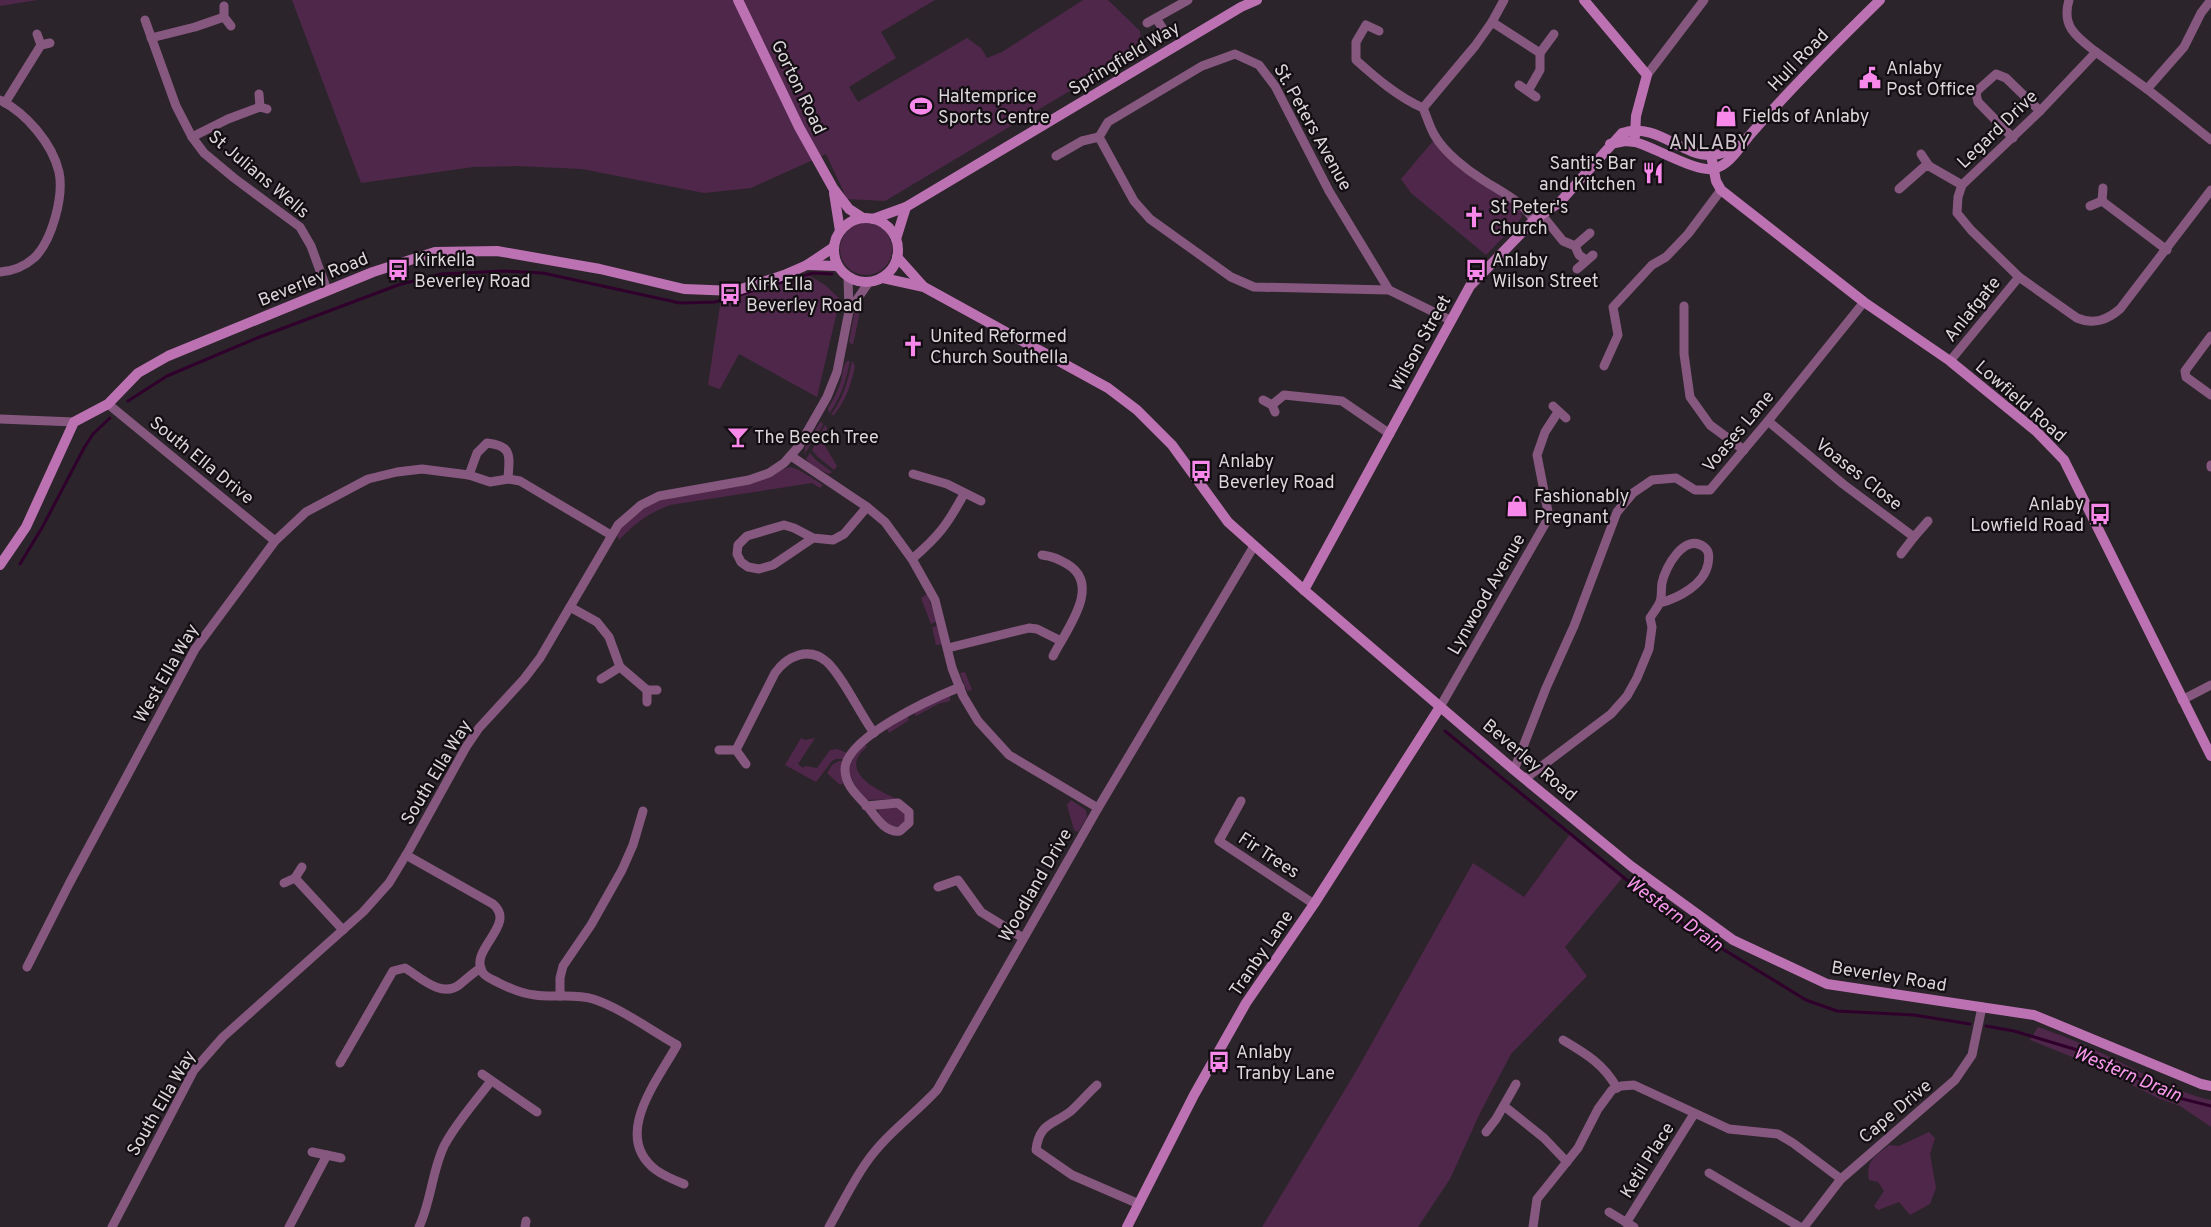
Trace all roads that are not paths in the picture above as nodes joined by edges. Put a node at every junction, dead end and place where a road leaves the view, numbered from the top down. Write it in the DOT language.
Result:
graph roads {
  1 [pos="738,0"];
  2 [pos="1188,0"];
  3 [pos="1257,0"];
  4 [pos="1504,0"];
  5 [pos="1584,0"];
  6 [pos="1704,0"];
  7 [pos="1880,0"];
  8 [pos="2069,0"];
  9 [pos="2211,0"];
  10 [pos="224,6"];
  11 [pos="224,17"];
  12 [pos="1156,18"];
  13 [pos="145,20"];
  14 [pos="1492,22"];
  15 [pos="1147,23"];
  16 [pos="231,26"];
  17 [pos="1163,29"];
  18 [pos="1379,30"];
  19 [pos="37,34"];
  20 [pos="1554,34"];
  21 [pos="151,38"];
  22 [pos="2096,52"];
  23 [pos="1540,53"];
  24 [pos="1647,75"];
  25 [pos="1519,85"];
  26 [pos="2147,89"];
  27 [pos="1528,91"];
  28 [pos="259,94"];
  29 [pos="1536,97"];
  30 [pos="3,101"];
  31 [pos="1423,108"];
  32 [pos="2040,111"];
  33 [pos="1636,129"];
  34 [pos="1099,137"];
  35 [pos="192,138"];
  36 [pos="2012,138"];
  37 [pos="2211,140"];
  38 [pos="1635,142"];
  39 [pos="1609,145"];
  40 [pos="1741,145"];
  41 [pos="1921,154"];
  42 [pos="1711,155"];
  43 [pos="1056,156"];
  44 [pos="1929,166"];
  45 [pos="1713,169"];
  46 [pos="1962,185"];
  47 [pos="833,188"];
  48 [pos="2103,188"];
  49 [pos="1899,189"];
  50 [pos="1721,190"];
  51 [pos="2211,190"];
  52 [pos="2102,201"];
  53 [pos="2090,206"];
  54 [pos="906,207"];
  55 [pos="868,218"];
  56 [pos="1538,218"];
  57 [pos="840,231"];
  58 [pos="1590,233"];
  59 [pos="896,239"];
  60 [pos="1575,246"];
  61 [pos="834,247"];
  62 [pos="2167,250"];
  63 [pos="898,257"];
  64 [pos="807,265"];
  65 [pos="838,266"];
  66 [pos="1577,269"];
  67 [pos="0,272"];
  68 [pos="2019,277"];
  69 [pos="848,278"];
  70 [pos="882,278"];
  71 [pos="869,282"];
  72 [pos="924,287"];
  73 [pos="327,290"];
  74 [pos="1389,290"];
  75 [pos="1864,302"];
  76 [pos="1684,306"];
  77 [pos="849,311"];
  78 [pos="1450,320"];
  79 [pos="2211,336"];
  80 [pos="1950,361"];
  81 [pos="1604,366"];
  82 [pos="2211,395"];
  83 [pos="1263,400"];
  84 [pos="108,404"];
  85 [pos="1559,412"];
  86 [pos="0,419"];
  87 [pos="1768,421"];
  88 [pos="74,422"];
  89 [pos="1390,434"];
  90 [pos="1744,450"];
  91 [pos="791,456"];
  92 [pos="913,474"];
  93 [pos="469,475"];
  94 [pos="508,479"];
  95 [pos="964,494"];
  96 [pos="981,502"];
  97 [pos="867,507"];
  98 [pos="1928,521"];
  99 [pos="611,535"];
  100 [pos="1914,537"];
  101 [pos="813,538"];
  102 [pos="275,541"];
  103 [pos="1054,546"];
  104 [pos="1254,546"];
  105 [pos="1901,554"];
  106 [pos="1042,555"];
  107 [pos="1052,556"];
  108 [pos="912,559"];
  109 [pos="0,565"];
  110 [pos="1304,590"];
  111 [pos="1660,603"];
  112 [pos="570,607"];
  113 [pos="1061,641"];
  114 [pos="948,648"];
  115 [pos="1053,656"];
  116 [pos="620,666"];
  117 [pos="602,679"];
  118 [pos="2211,685"];
  119 [pos="960,687"];
  120 [pos="2182,700"];
  121 [pos="647,702"];
  122 [pos="1440,706"];
  123 [pos="874,733"];
  124 [pos="719,750"];
  125 [pos="736,750"];
  126 [pos="2211,756"];
  127 [pos="746,764"];
  128 [pos="1514,770"];
  129 [pos="1526,778"];
  130 [pos="1241,801"];
  131 [pos="866,806"];
  132 [pos="1098,808"];
  133 [pos="643,811"];
  134 [pos="406,856"];
  135 [pos="302,867"];
  136 [pos="295,878"];
  137 [pos="284,883"];
  138 [pos="938,887"];
  139 [pos="1314,904"];
  140 [pos="343,930"];
  141 [pos="1024,938"];
  142 [pos="27,967"];
  143 [pos="481,968"];
  144 [pos="560,996"];
  145 [pos="1982,1007"];
  146 [pos="1563,1040"];
  147 [pos="340,1063"];
  148 [pos="482,1074"];
  149 [pos="491,1081"];
  150 [pos="1516,1084"];
  151 [pos="1097,1085"];
  152 [pos="2211,1086"];
  153 [pos="1617,1088"];
  154 [pos="1504,1106"];
  155 [pos="537,1113"];
  156 [pos="1694,1114"];
  157 [pos="1486,1132"];
  158 [pos="312,1152"];
  159 [pos="326,1155"];
  160 [pos="341,1158"];
  161 [pos="1567,1162"];
  162 [pos="1710,1173"];
  163 [pos="1842,1179"];
  164 [pos="684,1184"];
  165 [pos="1139,1204"];
  166 [pos="1609,1212"];
  167 [pos="1630,1225"];
  168 [pos="112,1227"];
  169 [pos="290,1227"];
  170 [pos="419,1227"];
  171 [pos="829,1227"];
  172 [pos="1127,1227"];
  173 [pos="1532,1227"];
  174 [pos="1800,1227"];
  175 [pos="1804,1227"];
  1 -- 47 [label="main road, Gorton Road"];
  2 -- 12 [label="street, Springfield Way"];
  3 -- 54 [label="main road, Springfield Way"];
  4 -- 14 [label="street"];
  5 -- 24 [label="main road"];
  6 -- 24 [label="street"];
  7 -- 40 [label="main road, Hull Road"];
  8 -- 22 [label="street"];
  9 -- 26 [label="street"];
  10 -- 11 [label="street"];
  11 -- 16 [label="street"];
  11 -- 21 [label="street"];
  12 -- 15 [label="street, Springfield Way"];
  12 -- 17 [label="street, Springfield Way"];
  13 -- 21 [label="street, St Julians Wells"];
  14 -- 23 [label="street"];
  14 -- 31 [label="street"];
  18 -- 31 [label="street"];
  19 -- 30 [label="street"];
  20 -- 23 [label="street"];
  21 -- 35 [label="street, St Julians Wells"];
  22 -- 26 [label="street"];
  22 -- 32 [label="street, Legard Drive"];
  23 -- 27 [label="street"];
  24 -- 33 [label="main road"];
  25 -- 27 [label="street"];
  26 -- 37 [label="street"];
  27 -- 29 [label="street"];
  28 -- 35 [label="street, St Julians Wells"];
  30 -- 67 [label="street"];
  31 -- 56 [label="street"];
  32 -- 36 [label="street, Legard Drive"];
  32 -- 36 [label="street"];
  33 -- 38 [label="main road"];
  33 -- 39 [label="main road, Wilson Street"];
  33 -- 42 [label="main road"];
  34 -- 43 [label="street"];
  34 -- 74 [label="street"];
  34 -- 74 [label="street, St. Peters Avenue"];
  35 -- 73 [label="street, St Julians Wells"];
  36 -- 46 [label="street, Legard Drive"];
  38 -- 39 [label="main road"];
  38 -- 45 [label="main road"];
  39 -- 56 [label="main road, Wilson Street"];
  40 -- 42 [label="main road"];
  40 -- 45 [label="main road"];
  41 -- 44 [label="street"];
  42 -- 45 [label="main road"];
  44 -- 46 [label="street"];
  44 -- 49 [label="street"];
  45 -- 50 [label="main road"];
  46 -- 68 [label="street, Legard Drive"];
  47 -- 55 [label="main road, Gorton Road"];
  47 -- 57 [label="main road, Gorton Road"];
  48 -- 52 [label="street"];
  50 -- 75 [label="main road, Lowfield Road"];
  50 -- 81 [label="street"];
  51 -- 62 [label="street, Legard Drive"];
  52 -- 53 [label="street"];
  52 -- 62 [label="street"];
  54 -- 55 [label="main road, Springfield Way"];
  54 -- 59 [label="main road"];
  55 -- 57 [label="main road"];
  55 -- 59 [label="main road"];
  56 -- 60 [label="street"];
  56 -- 78 [label="main road, Wilson Street"];
  57 -- 61 [label="main road"];
  58 -- 60 [label="street"];
  59 -- 63 [label="main road"];
  60 -- 66 [label="street"];
  61 -- 64 [label="main road, Beverley Road"];
  61 -- 65 [label="main road"];
  62 -- 68 [label="street, Legard Drive"];
  63 -- 70 [label="main road"];
  63 -- 72 [label="main road, Beverley Road"];
  64 -- 65 [label="main road, Beverley Road"];
  64 -- 73 [label="main road, Beverley Road"];
  65 -- 69 [label="main road"];
  68 -- 80 [label="street, Anlafgate"];
  69 -- 71 [label="main road"];
  69 -- 77 [label="street, South Ella Way"];
  70 -- 71 [label="main road"];
  70 -- 72 [label="main road, Beverley Road"];
  71 -- 77 [label="street, South Ella Way"];
  72 -- 104 [label="main road, Beverley Road"];
  73 -- 84 [label="main road, Beverley Road"];
  74 -- 78 [label="street"];
  75 -- 80 [label="main road, Lowfield Road"];
  75 -- 87 [label="street, Voases Lane"];
  76 -- 90 [label="street"];
  77 -- 91 [label="street, South Ella Way"];
  78 -- 89 [label="main road, Wilson Street"];
  79 -- 82 [label="street"];
  80 -- 120 [label="main road, Lowfield Road"];
  83 -- 89 [label="street"];
  84 -- 88 [label="main road, Beverley Road"];
  84 -- 102 [label="street, South Ella Drive"];
  85 -- 122 [label="street, Lynwood Avenue"];
  86 -- 88 [label="street"];
  87 -- 90 [label="street, Voases Lane"];
  87 -- 100 [label="street, Voases Close"];
  88 -- 109 [label="main road"];
  89 -- 110 [label="main road, Wilson Street"];
  90 -- 128 [label="street, Voases Lane"];
  91 -- 97 [label="street"];
  91 -- 99 [label="street, South Ella Way"];
  92 -- 95 [label="street"];
  93 -- 94 [label="street, West Ella Way"];
  93 -- 94 [label="street"];
  93 -- 102 [label="street, West Ella Way"];
  94 -- 99 [label="street, West Ella Way"];
  95 -- 96 [label="street"];
  95 -- 108 [label="street"];
  97 -- 101 [label="street"];
  97 -- 108 [label="street"];
  98 -- 100 [label="street"];
  99 -- 112 [label="street, South Ella Way"];
  100 -- 105 [label="street"];
  101 -- 101 [label="street"];
  102 -- 142 [label="street, West Ella Way"];
  103 -- 107 [label="street"];
  104 -- 110 [label="main road, Beverley Road"];
  104 -- 132 [label="street, Woodland Drive"];
  106 -- 107 [label="street"];
  107 -- 113 [label="street"];
  108 -- 114 [label="street"];
  110 -- 122 [label="main road, Beverley Road"];
  111 -- 111 [label="street"];
  111 -- 129 [label="street"];
  112 -- 116 [label="street"];
  112 -- 134 [label="street, South Ella Way"];
  113 -- 114 [label="street"];
  113 -- 115 [label="street"];
  114 -- 119 [label="street"];
  116 -- 117 [label="street"];
  116 -- 121 [label="street"];
  118 -- 120 [label="street"];
  119 -- 123 [label="street"];
  119 -- 132 [label="street"];
  120 -- 126 [label="main road, Lowfield Road"];
  122 -- 128 [label="main road, Beverley Road"];
  122 -- 139 [label="main road, Tranby Lane"];
  123 -- 125 [label="street"];
  123 -- 131 [label="street"];
  124 -- 125 [label="street"];
  125 -- 127 [label="street"];
  128 -- 129 [label="main road, Beverley Road"];
  129 -- 145 [label="main road, Beverley Road"];
  130 -- 139 [label="street, Fir Trees"];
  131 -- 131 [label="street"];
  132 -- 141 [label="street, Woodland Drive"];
  133 -- 144 [label="street"];
  134 -- 140 [label="street, South Ella Way"];
  134 -- 143 [label="street"];
  135 -- 136 [label="street"];
  136 -- 137 [label="street"];
  136 -- 140 [label="street"];
  138 -- 141 [label="street"];
  139 -- 165 [label="main road, Tranby Lane"];
  140 -- 168 [label="street, South Ella Way"];
  141 -- 171 [label="street, Woodland Drive"];
  143 -- 144 [label="street"];
  143 -- 147 [label="street"];
  144 -- 164 [label="street"];
  145 -- 152 [label="main road, Beverley Road"];
  145 -- 163 [label="street, Cape Drive"];
  146 -- 153 [label="street"];
  148 -- 149 [label="street"];
  149 -- 155 [label="street"];
  149 -- 170 [label="street"];
  150 -- 154 [label="street"];
  151 -- 165 [label="street"];
  153 -- 156 [label="street"];
  153 -- 161 [label="street"];
  154 -- 157 [label="street"];
  154 -- 161 [label="street"];
  156 -- 163 [label="street"];
  156 -- 167 [label="street, Ketil Place"];
  158 -- 159 [label="street"];
  159 -- 160 [label="street"];
  159 -- 169 [label="street"];
  161 -- 173 [label="street"];
  162 -- 174 [label="street"];
  163 -- 175 [label="street, Cape Drive"];
  165 -- 172 [label="main road, Tranby Lane"];
  166 -- 167 [label="street, Ketil Place"];
}
